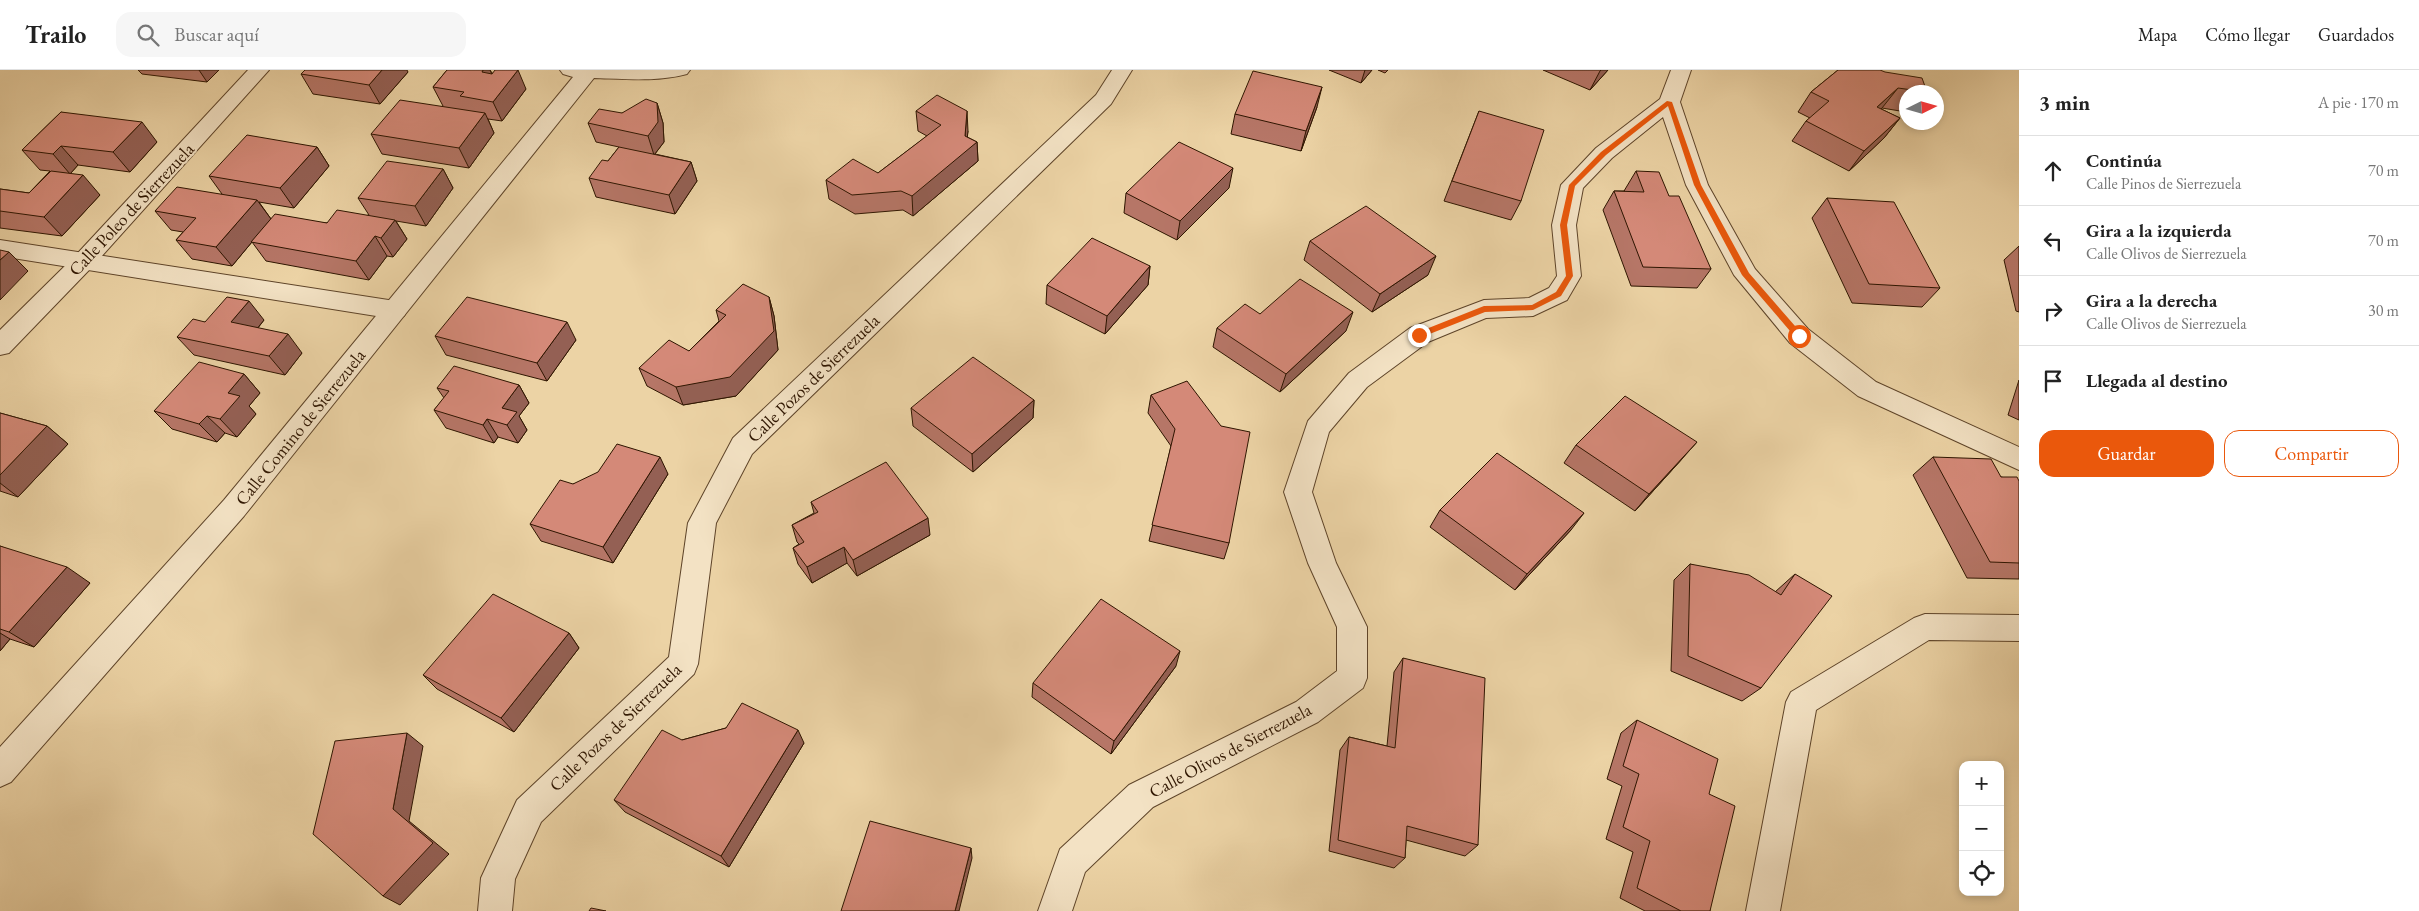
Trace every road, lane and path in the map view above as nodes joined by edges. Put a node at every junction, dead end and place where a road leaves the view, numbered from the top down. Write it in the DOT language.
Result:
graph roads {
  1 [pos="259,70"];
  2 [pos="680,70"];
  3 [pos="1122,70"];
  4 [pos="1681,70"];
  5 [pos="579,71"];
  6 [pos="1669,102"];
  7 [pos="0,248"];
  8 [pos="84,260"];
  9 [pos="395,310"];
  10 [pos="0,346"];
  11 [pos="2019,459"];
  12 [pos="2019,628"];
  13 [pos="0,771"];
  14 [pos="495,911"];
  15 [pos="1055,911"];
  16 [pos="1763,911"];
  1 -- 8 [label="street, Calle Poleo de Sierrezuela"];
  2 -- 5 [label="street"];
  3 -- 14 [label="street, Calle Pozos de Sierrezuela"];
  4 -- 6 [label="street"];
  5 -- 9 [label="street, Calle Comino de Sierrezuela"];
  6 -- 11 [label="street"];
  6 -- 15 [label="street, Calle Olivos de Sierrezuela"];
  7 -- 8 [label="street"];
  8 -- 9 [label="street"];
  8 -- 10 [label="street, Calle Poleo de Sierrezuela"];
  9 -- 13 [label="street, Calle Comino de Sierrezuela"];
  12 -- 16 [label="street"];
}
